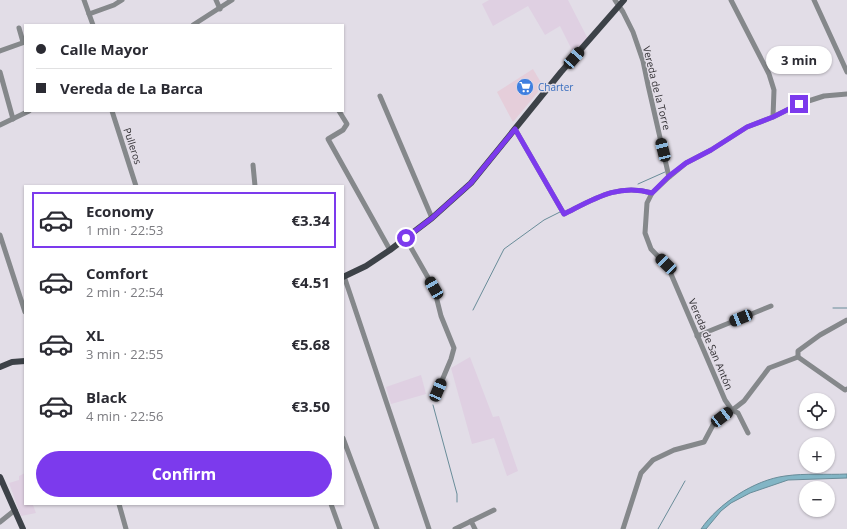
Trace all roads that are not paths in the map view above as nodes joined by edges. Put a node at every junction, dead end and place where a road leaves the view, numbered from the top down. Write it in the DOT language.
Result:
graph roads {
  1 [pos="84,0"];
  2 [pos="122,0"];
  3 [pos="216,0"];
  4 [pos="232,0"];
  5 [pos="615,0"];
  6 [pos="624,0"];
  7 [pos="731,0"];
  8 [pos="814,0"];
  9 [pos="619,6"];
  10 [pos="220,9"];
  11 [pos="90,14"];
  12 [pos="93,24"];
  13 [pos="195,24"];
  14 [pos="19,28"];
  15 [pos="24,42"];
  16 [pos="0,52"];
  17 [pos="0,72"];
  18 [pos="847,72"];
  19 [pos="847,94"];
  20 [pos="380,96"];
  21 [pos="27,112"];
  22 [pos="112,112"];
  23 [pos="340,112"];
  24 [pos="773,117"];
  25 [pos="13,119"];
  26 [pos="0,125"];
  27 [pos="515,129"];
  28 [pos="253,165"];
  29 [pos="669,176"];
  30 [pos="136,185"];
  31 [pos="255,185"];
  32 [pos="652,193"];
  33 [pos="432,218"];
  34 [pos="0,235"];
  35 [pos="406,238"];
  36 [pos="390,250"];
  37 [pos="344,277"];
  38 [pos="771,306"];
  39 [pos="24,309"];
  40 [pos="847,320"];
  41 [pos="697,336"];
  42 [pos="798,356"];
  43 [pos="24,362"];
  44 [pos="0,367"];
  45 [pos="847,389"];
  46 [pos="438,390"];
  47 [pos="732,410"];
  48 [pos="748,433"];
  49 [pos="344,441"];
  50 [pos="0,477"];
  51 [pos="119,505"];
  52 [pos="331,505"];
  53 [pos="14,510"];
  54 [pos="494,510"];
  55 [pos="471,521"];
  56 [pos="0,522"];
  57 [pos="23,529"];
  58 [pos="126,529"];
  59 [pos="340,529"];
  60 [pos="378,529"];
  61 [pos="429,529"];
  62 [pos="455,529"];
  63 [pos="475,529"];
  64 [pos="623,529"];
  1 -- 11 [label="street"];
  2 -- 11 [label="street"];
  3 -- 10 [label="street"];
  4 -- 10 [label="street"];
  5 -- 9 [label="street, Vereda de la Torre"];
  6 -- 9 [label="main road"];
  7 -- 24 [label="street"];
  8 -- 18 [label="street"];
  9 -- 27 [label="main road"];
  9 -- 29 [label="street, Vereda de la Torre"];
  10 -- 13 [label="street"];
  11 -- 12 [label="street"];
  14 -- 15 [label="street"];
  15 -- 16 [label="street"];
  17 -- 25 [label="street"];
  19 -- 24 [label="street"];
  20 -- 33 [label="street"];
  21 -- 25 [label="street"];
  22 -- 30 [label="street, Pulleros"];
  23 -- 36 [label="street"];
  24 -- 29 [label="street"];
  25 -- 26 [label="street"];
  27 -- 32 [label="street"];
  27 -- 33 [label="main road"];
  28 -- 31 [label="street"];
  29 -- 32 [label="street"];
  32 -- 41 [label="street, Vereda de San Antón"];
  33 -- 35 [label="main road"];
  34 -- 39 [label="street"];
  35 -- 36 [label="main road"];
  35 -- 46 [label="street"];
  36 -- 37 [label="main road"];
  37 -- 61 [label="street"];
  38 -- 41 [label="street"];
  40 -- 42 [label="street"];
  41 -- 47 [label="street, Vereda de San Antón"];
  42 -- 45 [label="street"];
  42 -- 47 [label="street"];
  43 -- 44 [label="main road"];
  47 -- 48 [label="street, Vereda de San Antón"];
  47 -- 64 [label="street"];
  49 -- 60 [label="street"];
  50 -- 53 [label="main road"];
  51 -- 58 [label="street"];
  52 -- 59 [label="street"];
  53 -- 56 [label="street"];
  53 -- 57 [label="main road"];
  54 -- 55 [label="street"];
  55 -- 62 [label="street"];
  55 -- 63 [label="street"];
}
